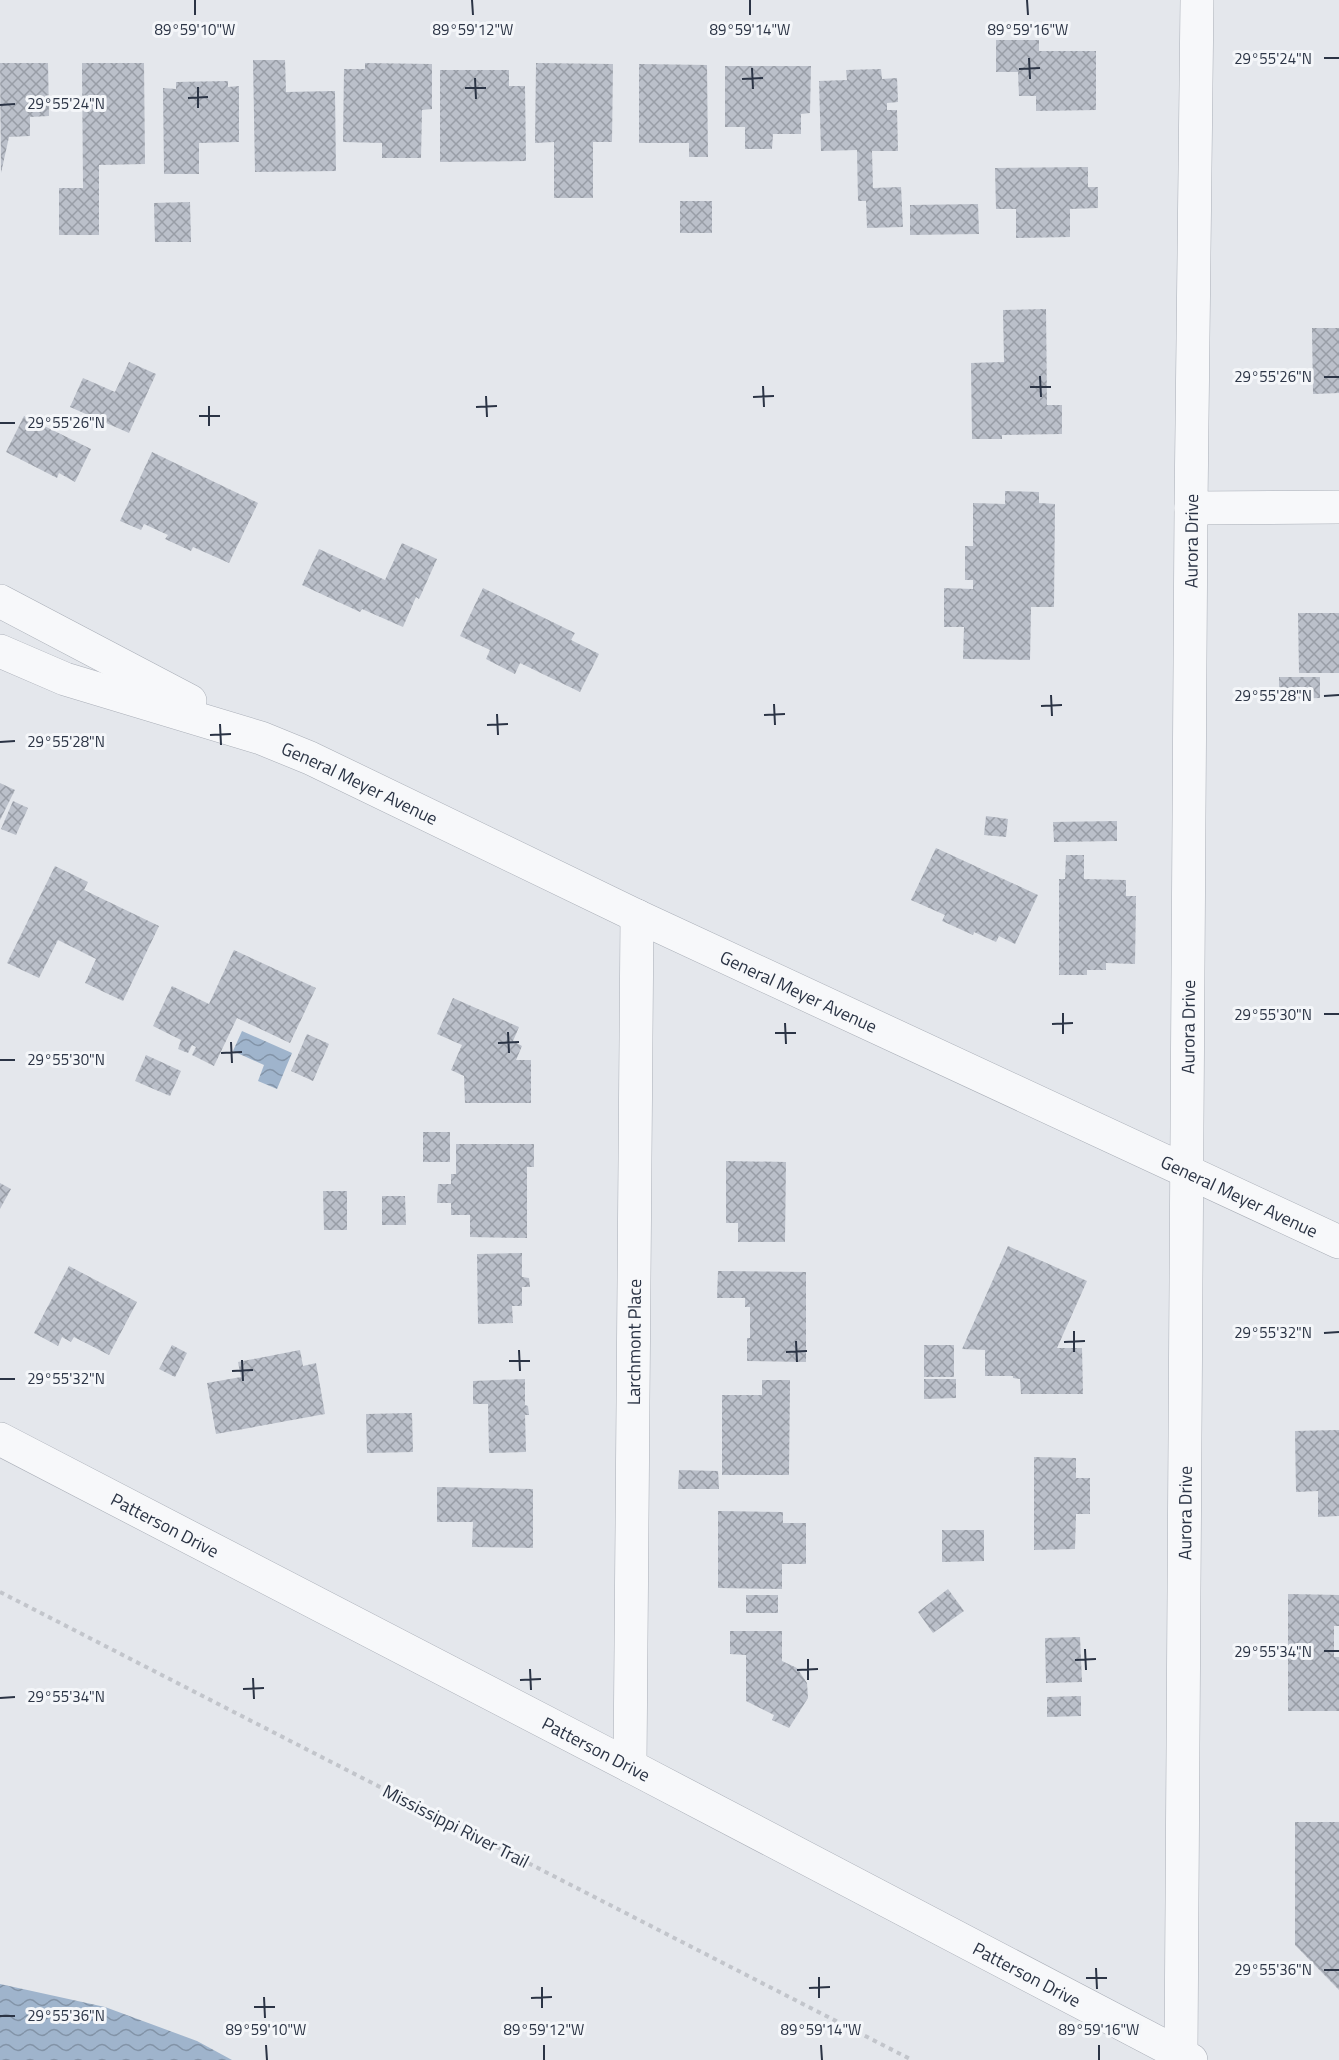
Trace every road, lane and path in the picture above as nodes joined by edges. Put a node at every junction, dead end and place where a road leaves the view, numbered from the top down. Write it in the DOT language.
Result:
graph roads {
  1 [pos="1197,0"];
  2 [pos="1339,507"];
  3 [pos="1191,508"];
  4 [pos="0,601"];
  5 [pos="0,651"];
  6 [pos="261,738"];
  7 [pos="637,916"];
  8 [pos="1187,1173"];
  9 [pos="1339,1242"];
  10 [pos="0,1440"];
  11 [pos="0,1592"];
  12 [pos="630,1766"];
  13 [pos="1186,2057"];
  14 [pos="912,2060"];
  1 -- 3 [label="street, Aurora Drive"];
  2 -- 3 [label="street"];
  3 -- 8 [label="street, Aurora Drive"];
  4 -- 6 [label="street, General Meyer Avenue"];
  5 -- 6 [label="street, General Meyer Avenue"];
  6 -- 7 [label="street, General Meyer Avenue"];
  7 -- 8 [label="street, General Meyer Avenue"];
  7 -- 12 [label="street, Larchmont Place"];
  8 -- 9 [label="street, General Meyer Avenue"];
  8 -- 13 [label="street, Aurora Drive"];
  10 -- 12 [label="street, Patterson Drive"];
  11 -- 14 [label="path, Mississippi River Trail"];
  12 -- 13 [label="street, Patterson Drive"];
}
